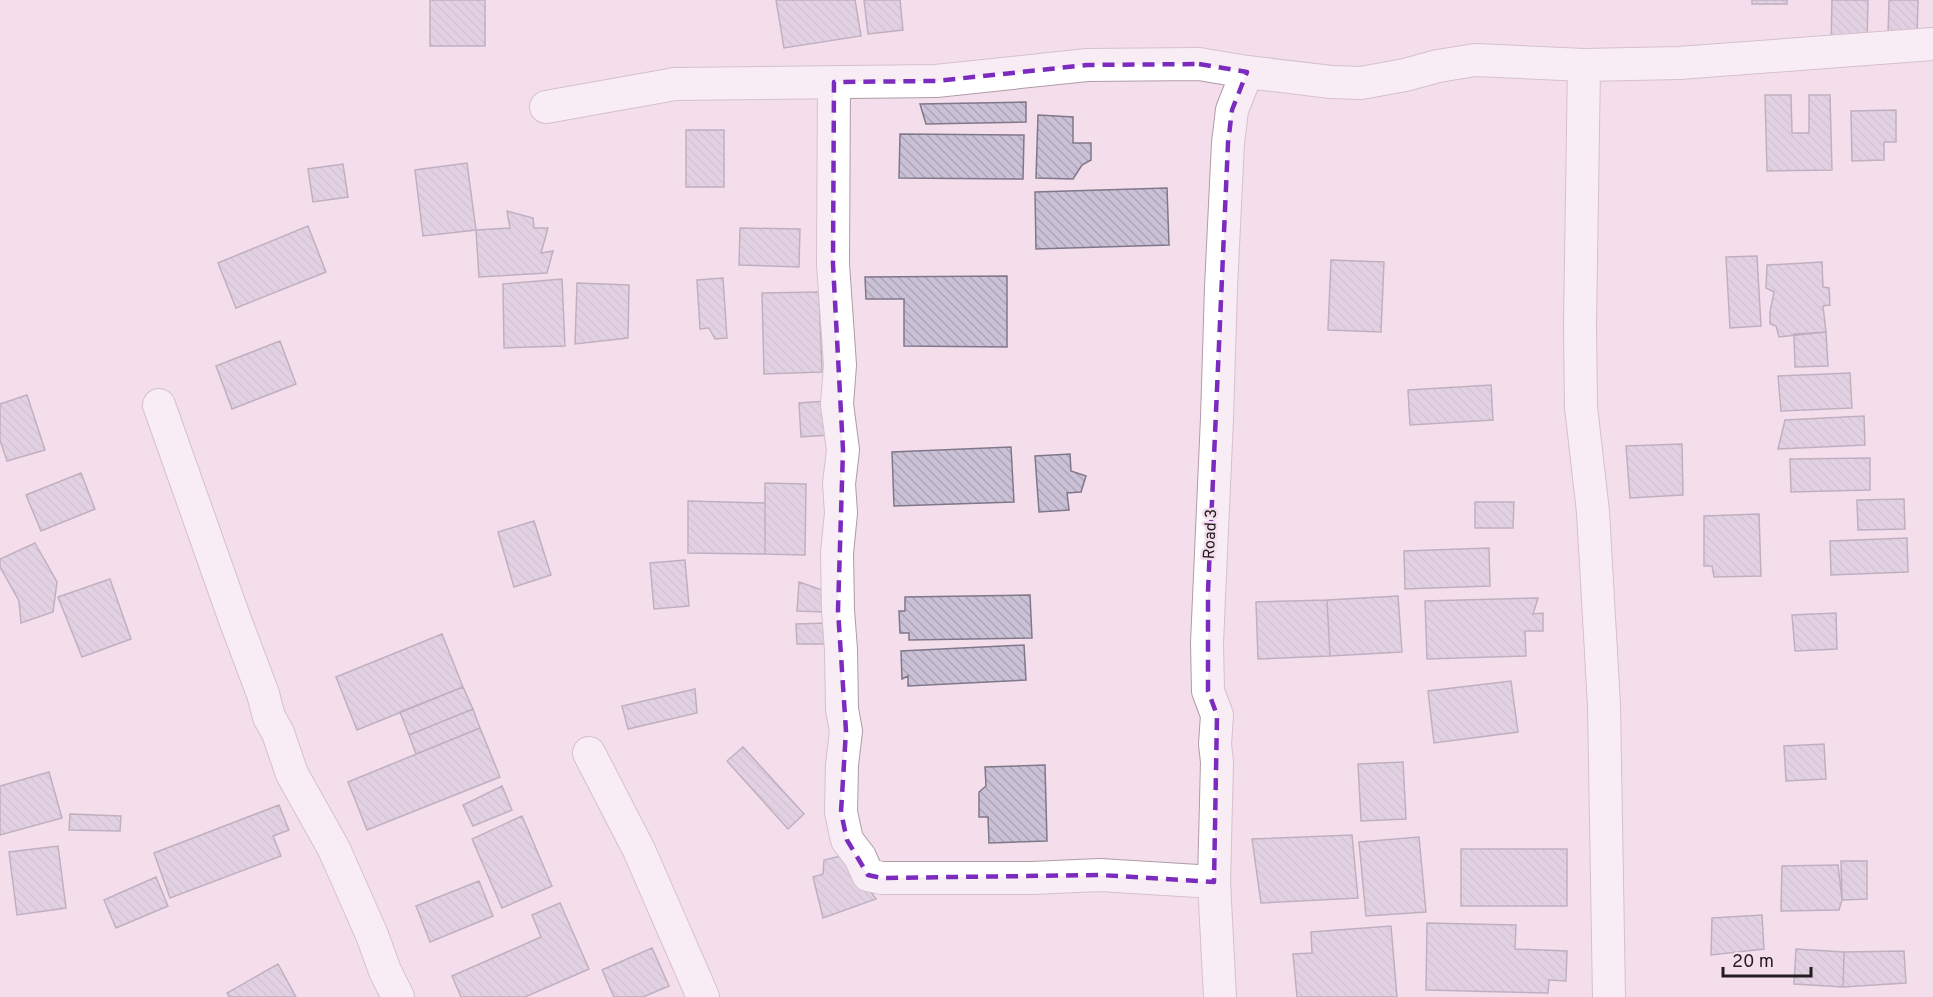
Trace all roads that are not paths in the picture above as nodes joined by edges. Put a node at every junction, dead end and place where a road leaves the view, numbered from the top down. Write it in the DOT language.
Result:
graph roads {
  1 [pos="1932,43"];
  2 [pos="1584,65"];
  3 [pos="1247,72"];
  4 [pos="834,82"];
  5 [pos="546,107"];
  6 [pos="159,405"];
  7 [pos="589,753"];
  8 [pos="1214,882"];
  9 [pos="398,997"];
  10 [pos="703,997"];
  11 [pos="1220,997"];
  12 [pos="1609,997"];
  1 -- 2 [label="street"];
  2 -- 3 [label="street"];
  2 -- 12 [label="street"];
  3 -- 4 [label="street"];
  3 -- 8 [label="street, Road 3"];
  4 -- 5 [label="street"];
  4 -- 8 [label="street"];
  6 -- 9 [label="street"];
  7 -- 10 [label="street"];
  8 -- 11 [label="street, Road 3"];
}
